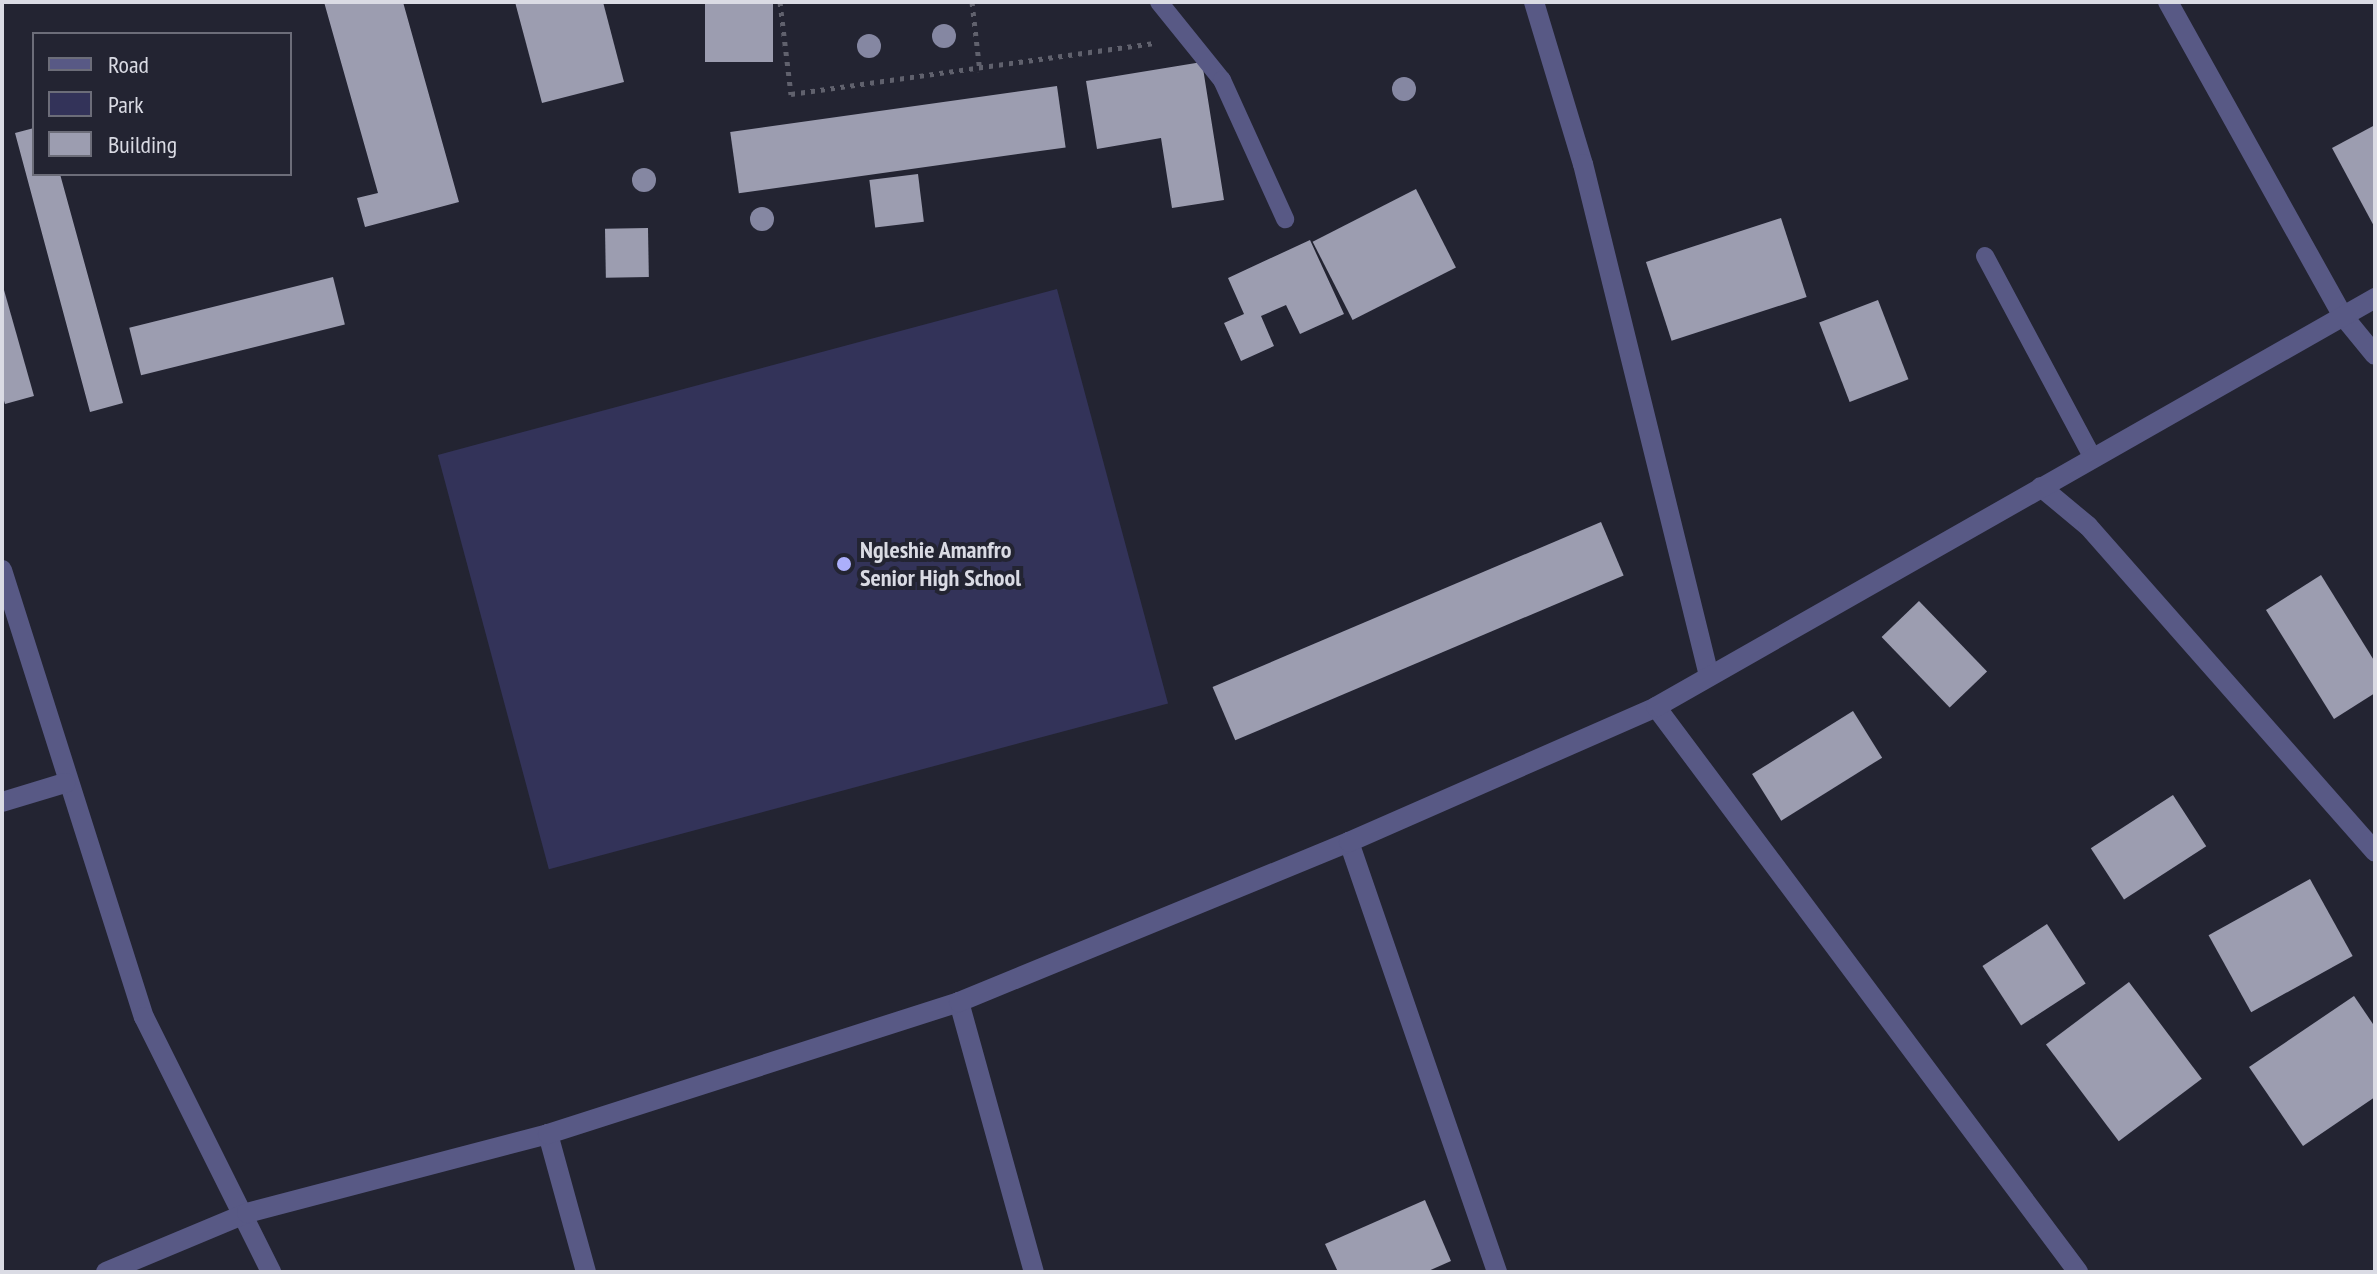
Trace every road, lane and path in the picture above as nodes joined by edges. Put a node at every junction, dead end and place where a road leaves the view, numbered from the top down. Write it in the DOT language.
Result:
graph roads {
  1 [pos="780,2"];
  2 [pos="972,2"];
  3 [pos="1159,2"];
  4 [pos="1534,2"];
  5 [pos="2168,2"];
  6 [pos="1187,37"];
  7 [pos="980,73"];
  8 [pos="1285,219"];
  9 [pos="1985,256"];
  10 [pos="2375,298"];
  11 [pos="2343,316"];
  12 [pos="2375,355"];
  13 [pos="2093,458"];
  14 [pos="2041,487"];
  15 [pos="2,570"];
  16 [pos="1709,676"];
  17 [pos="1656,707"];
  18 [pos="65,783"];
  19 [pos="2,802"];
  20 [pos="1349,842"];
  21 [pos="2375,852"];
  22 [pos="959,1002"];
  23 [pos="548,1134"];
  24 [pos="247,1213"];
  25 [pos="106,1272"];
  26 [pos="271,1272"];
  27 [pos="586,1272"];
  28 [pos="1034,1272"];
  29 [pos="1497,1272"];
  30 [pos="2078,1272"];
  1 -- 7 [label="path"];
  2 -- 7 [label="path"];
  3 -- 6 [label="lane"];
  4 -- 16 [label="street"];
  5 -- 11 [label="street"];
  6 -- 7 [label="path"];
  6 -- 8 [label="lane"];
  9 -- 13 [label="lane"];
  10 -- 11 [label="street"];
  11 -- 12 [label="street"];
  11 -- 13 [label="street"];
  13 -- 14 [label="street"];
  14 -- 16 [label="street"];
  14 -- 21 [label="street"];
  15 -- 18 [label="street"];
  16 -- 17 [label="street"];
  17 -- 20 [label="street"];
  17 -- 30 [label="street"];
  18 -- 19 [label="street"];
  18 -- 24 [label="street"];
  20 -- 22 [label="street"];
  20 -- 29 [label="street"];
  22 -- 23 [label="street"];
  22 -- 28 [label="street"];
  23 -- 24 [label="street"];
  23 -- 27 [label="street"];
  24 -- 25 [label="street"];
  24 -- 26 [label="street"];
}
